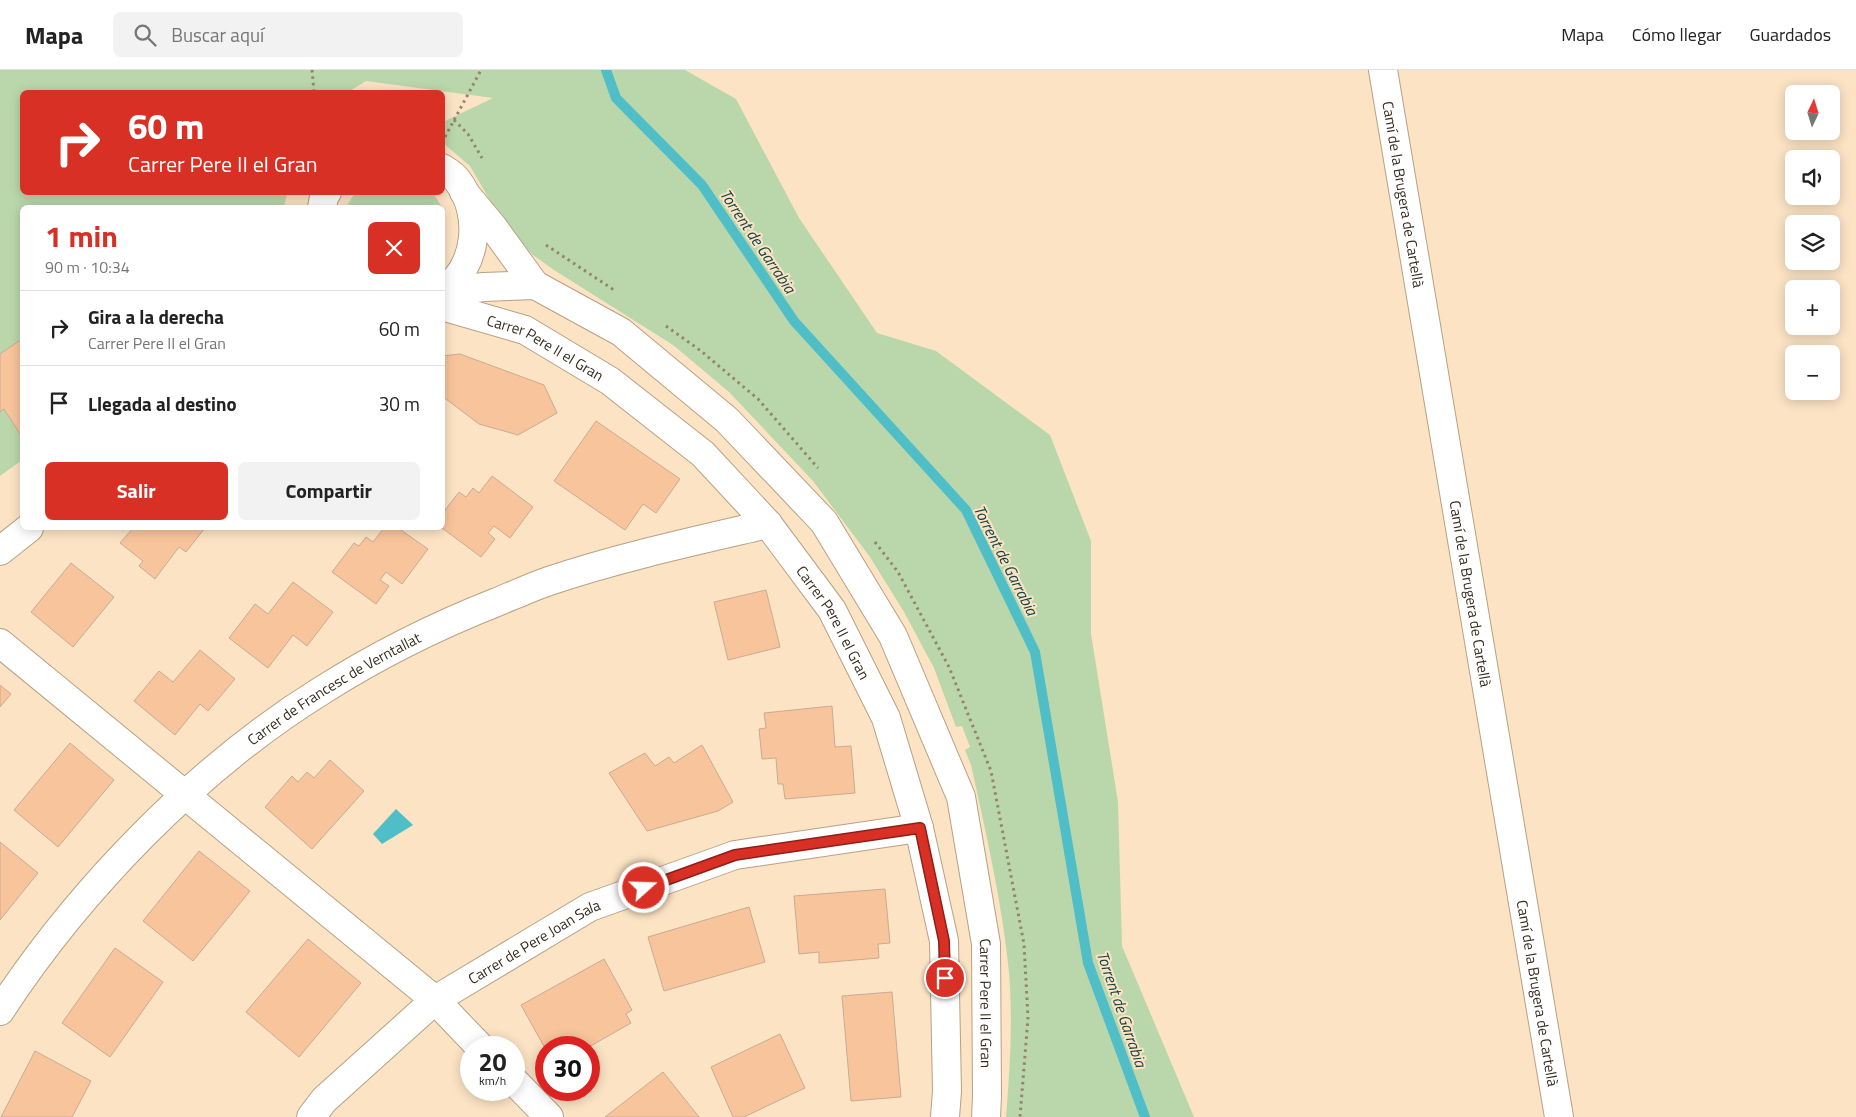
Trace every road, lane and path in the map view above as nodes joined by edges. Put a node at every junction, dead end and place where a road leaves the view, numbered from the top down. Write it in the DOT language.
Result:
graph roads {
  1 [pos="312,70"];
  2 [pos="481,70"];
  3 [pos="1383,70"];
  4 [pos="314,90"];
  5 [pos="445,136"];
  6 [pos="445,170"];
  7 [pos="464,192"];
  8 [pos="535,285"];
  9 [pos="445,290"];
  10 [pos="445,292"];
  11 [pos="445,307"];
  12 [pos="768,524"];
  13 [pos="26,530"];
  14 [pos="0,551"];
  15 [pos="0,643"];
  16 [pos="186,794"];
  17 [pos="920,828"];
  18 [pos="435,1000"];
  19 [pos="0,1011"];
  20 [pos="470,1036"];
  21 [pos="525,1092"];
  22 [pos="311,1117"];
  23 [pos="549,1117"];
  24 [pos="945,1117"];
  25 [pos="986,1117"];
  26 [pos="1559,1117"];
  1 -- 4 [label="path"];
  2 -- 5 [label="path"];
  3 -- 26 [label="street, Camí de la Brugera de Cartellà"];
  6 -- 7 [label="street, Carrer Pere II el Gran"];
  7 -- 8 [label="street, Carrer Pere II el Gran"];
  7 -- 9 [label="street"];
  8 -- 10 [label="street"];
  8 -- 25 [label="street, Carrer Pere II el Gran"];
  11 -- 12 [label="street, Carrer Pere II el Gran"];
  12 -- 16 [label="street, Carrer de Francesc de Verntallat"];
  12 -- 17 [label="street, Carrer Pere II el Gran"];
  13 -- 14 [label="street"];
  15 -- 16 [label="street"];
  16 -- 18 [label="street"];
  16 -- 19 [label="street, Carrer de Francesc de Verntallat"];
  17 -- 18 [label="street, Carrer de Pere Joan Sala"];
  17 -- 24 [label="street, Carrer Pere II el Gran"];
  18 -- 20 [label="street"];
  18 -- 22 [label="street, Carrer de Pere Joan Sala"];
  21 -- 23 [label="street"];
}
